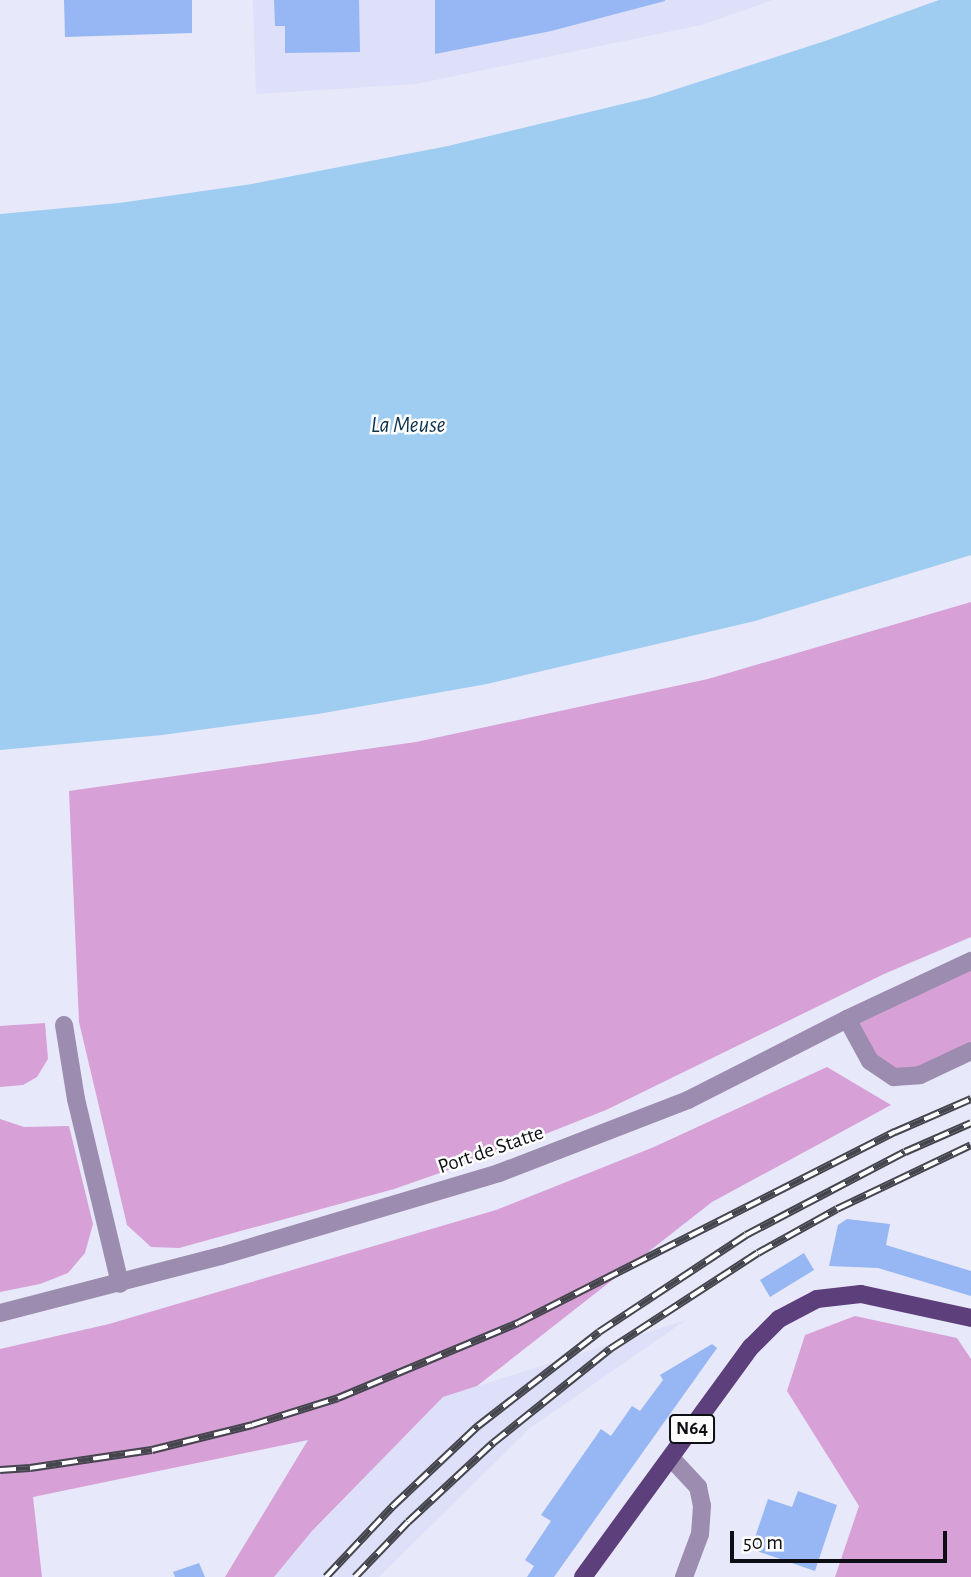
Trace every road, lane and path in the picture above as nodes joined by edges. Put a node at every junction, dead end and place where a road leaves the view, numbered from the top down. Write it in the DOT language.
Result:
graph roads {
  1 [pos="971,961"];
  2 [pos="847,1018"];
  3 [pos="64,1025"];
  4 [pos="971,1051"];
  5 [pos="120,1284"];
  6 [pos="0,1313"];
  7 [pos="971,1318"];
  8 [pos="671,1458"];
  9 [pos="583,1577"];
  10 [pos="684,1577"];
  1 -- 2 [label="street, Port de Statte"];
  2 -- 4 [label="street"];
  2 -- 5 [label="street, Port de Statte"];
  3 -- 5 [label="street"];
  5 -- 6 [label="street, Port de Statte"];
  7 -- 8 [label="main road, N64"];
  8 -- 9 [label="main road, N64"];
  8 -- 10 [label="street"];
}
